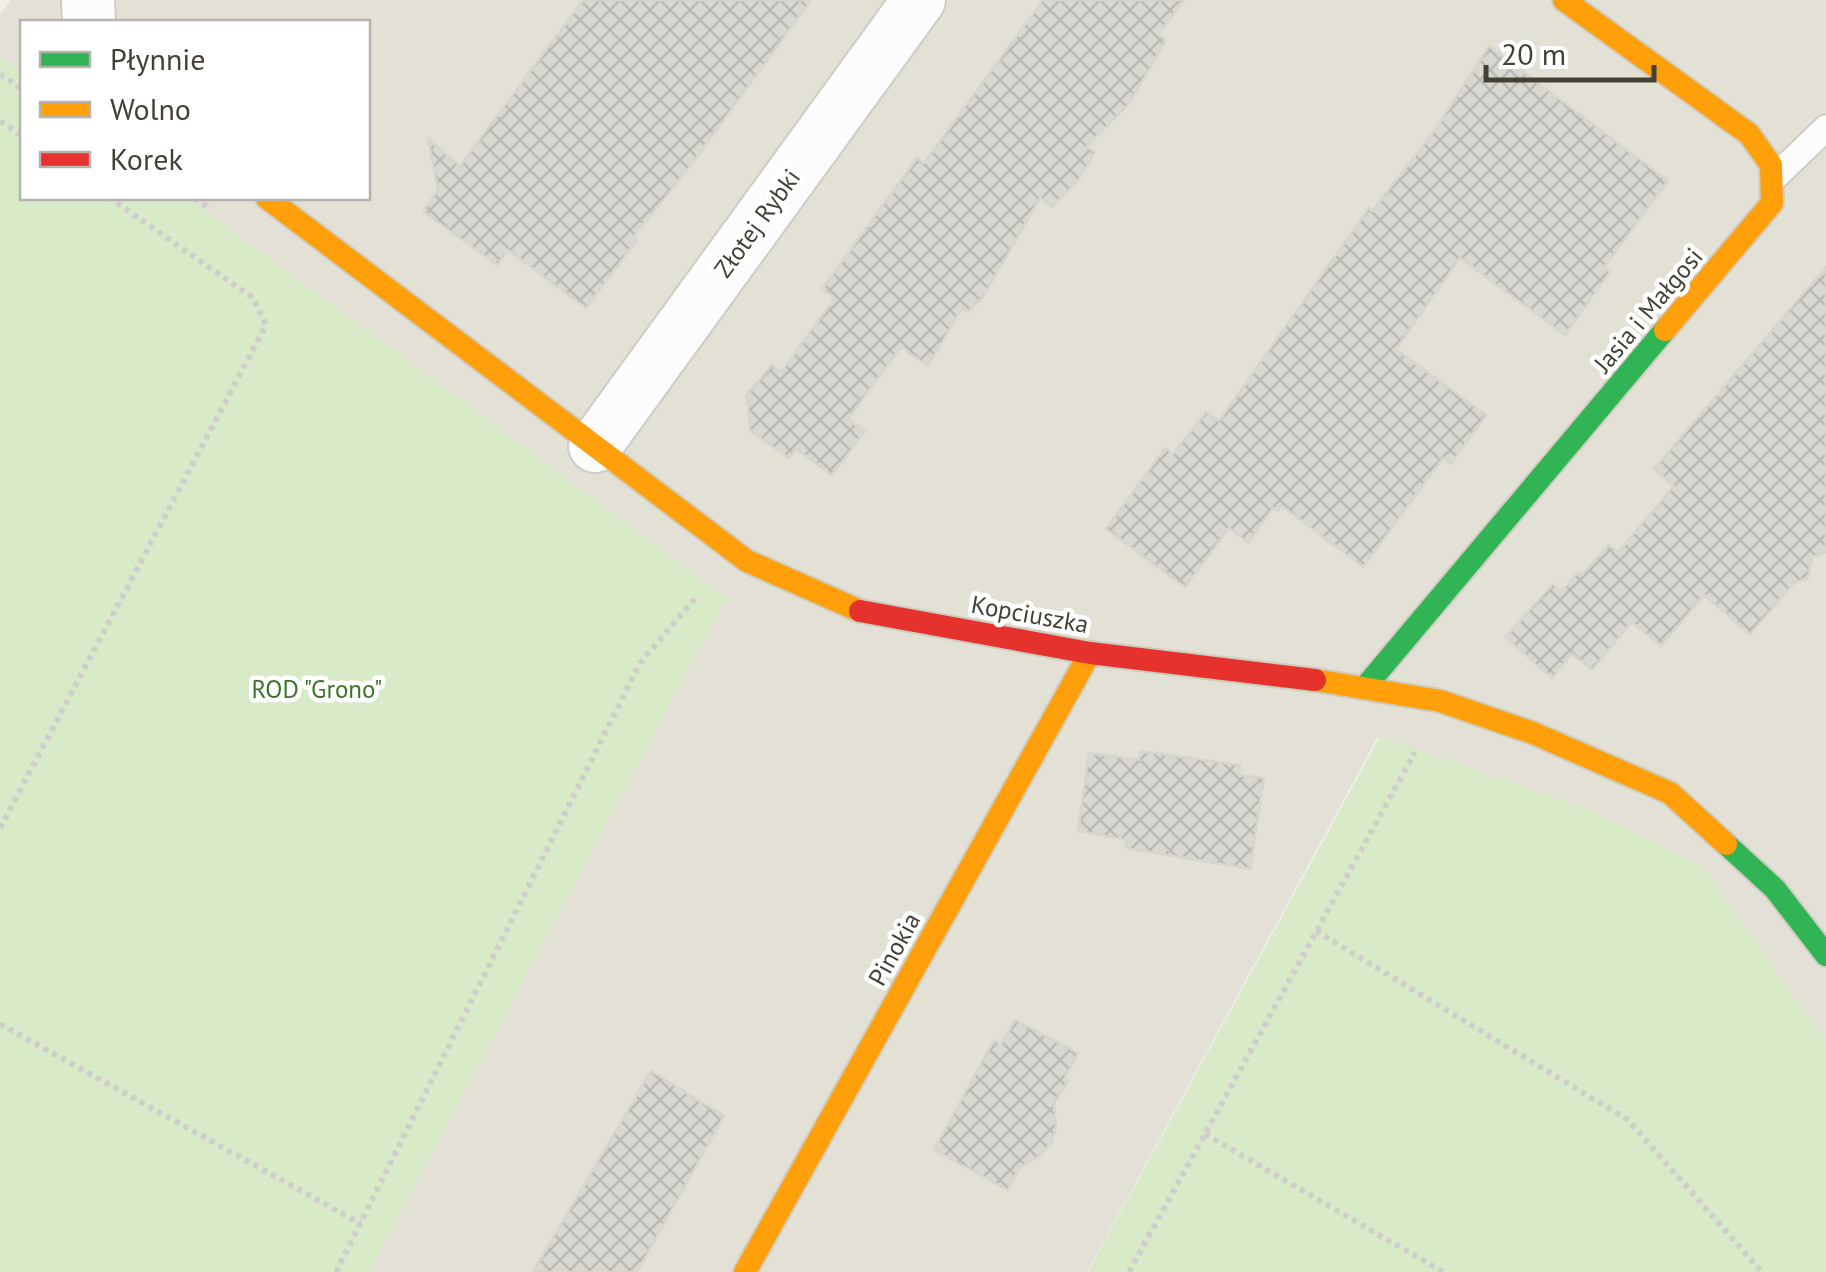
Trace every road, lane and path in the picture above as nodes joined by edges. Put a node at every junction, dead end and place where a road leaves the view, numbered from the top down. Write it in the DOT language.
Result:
graph roads {
  1 [pos="919,0"];
  2 [pos="1564,0"];
  3 [pos="1826,128"];
  4 [pos="1774,178"];
  5 [pos="113,200"];
  6 [pos="270,200"];
  7 [pos="595,446"];
  8 [pos="747,560"];
  9 [pos="1090,653"];
  10 [pos="1366,686"];
  11 [pos="1440,701"];
  12 [pos="0,828"];
  13 [pos="1316,931"];
  14 [pos="1826,955"];
  15 [pos="0,1024"];
  16 [pos="1205,1134"];
  17 [pos="361,1224"];
  18 [pos="336,1272"];
  19 [pos="745,1272"];
  20 [pos="1129,1272"];
  21 [pos="1443,1272"];
  22 [pos="1762,1272"];
  1 -- 7 [label="street, Złotej Rybki"];
  2 -- 4 [label="street"];
  3 -- 4 [label="lane"];
  4 -- 10 [label="street, Jasia i Małgosi"];
  5 -- 12 [label="path"];
  6 -- 7 [label="street, Kopciuszka"];
  7 -- 8 [label="street, Kopciuszka"];
  8 -- 9 [label="street, Kopciuszka"];
  8 -- 17 [label="path"];
  9 -- 10 [label="street, Kopciuszka"];
  9 -- 19 [label="street, Pinokia"];
  10 -- 11 [label="street, Kopciuszka"];
  11 -- 13 [label="path"];
  11 -- 14 [label="street, Kopciuszka"];
  13 -- 16 [label="path"];
  13 -- 22 [label="path"];
  15 -- 17 [label="path"];
  16 -- 20 [label="path"];
  16 -- 21 [label="path"];
  17 -- 18 [label="path"];
}
